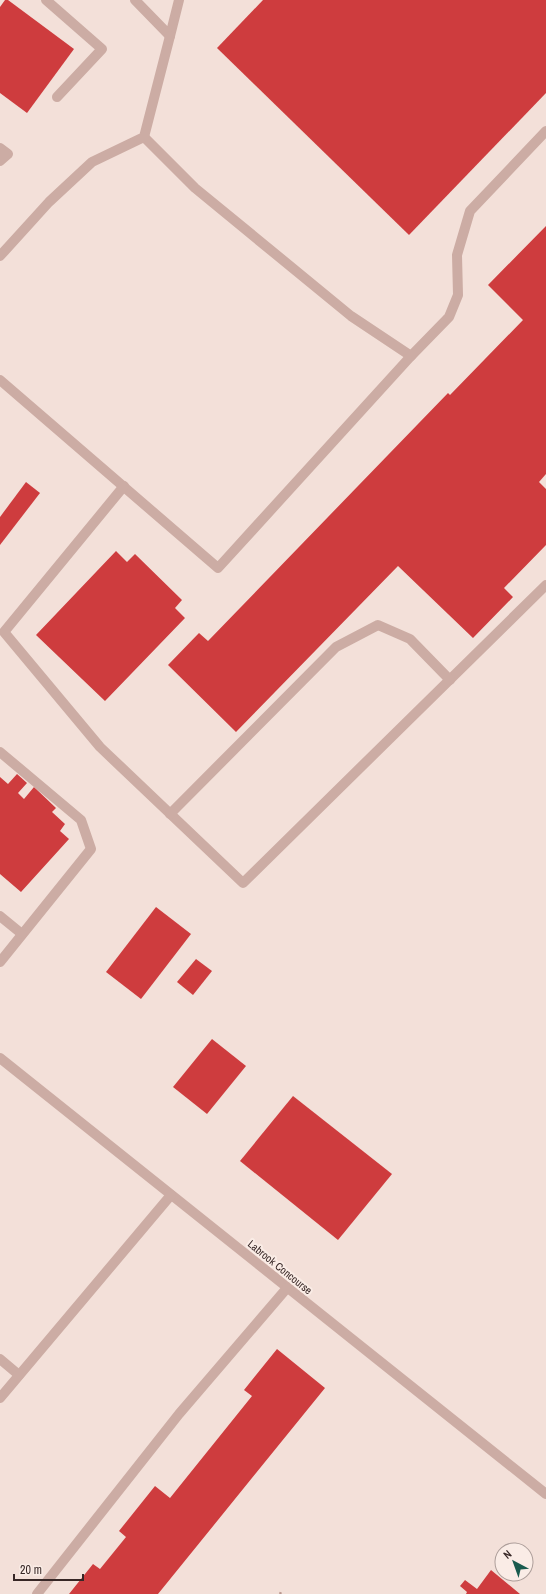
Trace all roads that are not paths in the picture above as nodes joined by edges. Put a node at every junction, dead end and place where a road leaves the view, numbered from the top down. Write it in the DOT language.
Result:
graph roads {
  1 [pos="46,0"];
  2 [pos="135,0"];
  3 [pos="179,0"];
  4 [pos="170,36"];
  5 [pos="57,97"];
  6 [pos="546,131"];
  7 [pos="144,137"];
  8 [pos="0,148"];
  9 [pos="0,162"];
  10 [pos="0,256"];
  11 [pos="411,356"];
  12 [pos="0,380"];
  13 [pos="124,486"];
  14 [pos="546,585"];
  15 [pos="450,680"];
  16 [pos="0,752"];
  17 [pos="170,814"];
  18 [pos="0,916"];
  19 [pos="22,934"];
  20 [pos="0,962"];
  21 [pos="0,1058"];
  22 [pos="171,1195"];
  23 [pos="287,1288"];
  24 [pos="0,1360"];
  25 [pos="19,1376"];
  26 [pos="0,1398"];
  27 [pos="546,1494"];
  28 [pos="37,1594"];
  1 -- 5 [label="street"];
  2 -- 4 [label="street"];
  3 -- 4 [label="street"];
  4 -- 7 [label="street"];
  6 -- 11 [label="street"];
  7 -- 10 [label="street"];
  7 -- 11 [label="street"];
  8 -- 9 [label="street"];
  11 -- 13 [label="street"];
  12 -- 13 [label="street"];
  13 -- 17 [label="street"];
  14 -- 15 [label="street"];
  15 -- 17 [label="street"];
  15 -- 17 [label="street"];
  16 -- 19 [label="street"];
  18 -- 19 [label="street"];
  19 -- 20 [label="street"];
  21 -- 22 [label="street, Labrook Concourse"];
  22 -- 23 [label="street, Labrook Concourse"];
  22 -- 25 [label="street"];
  23 -- 27 [label="street, Labrook Concourse"];
  23 -- 28 [label="street"];
  24 -- 25 [label="street"];
  25 -- 26 [label="street"];
}
